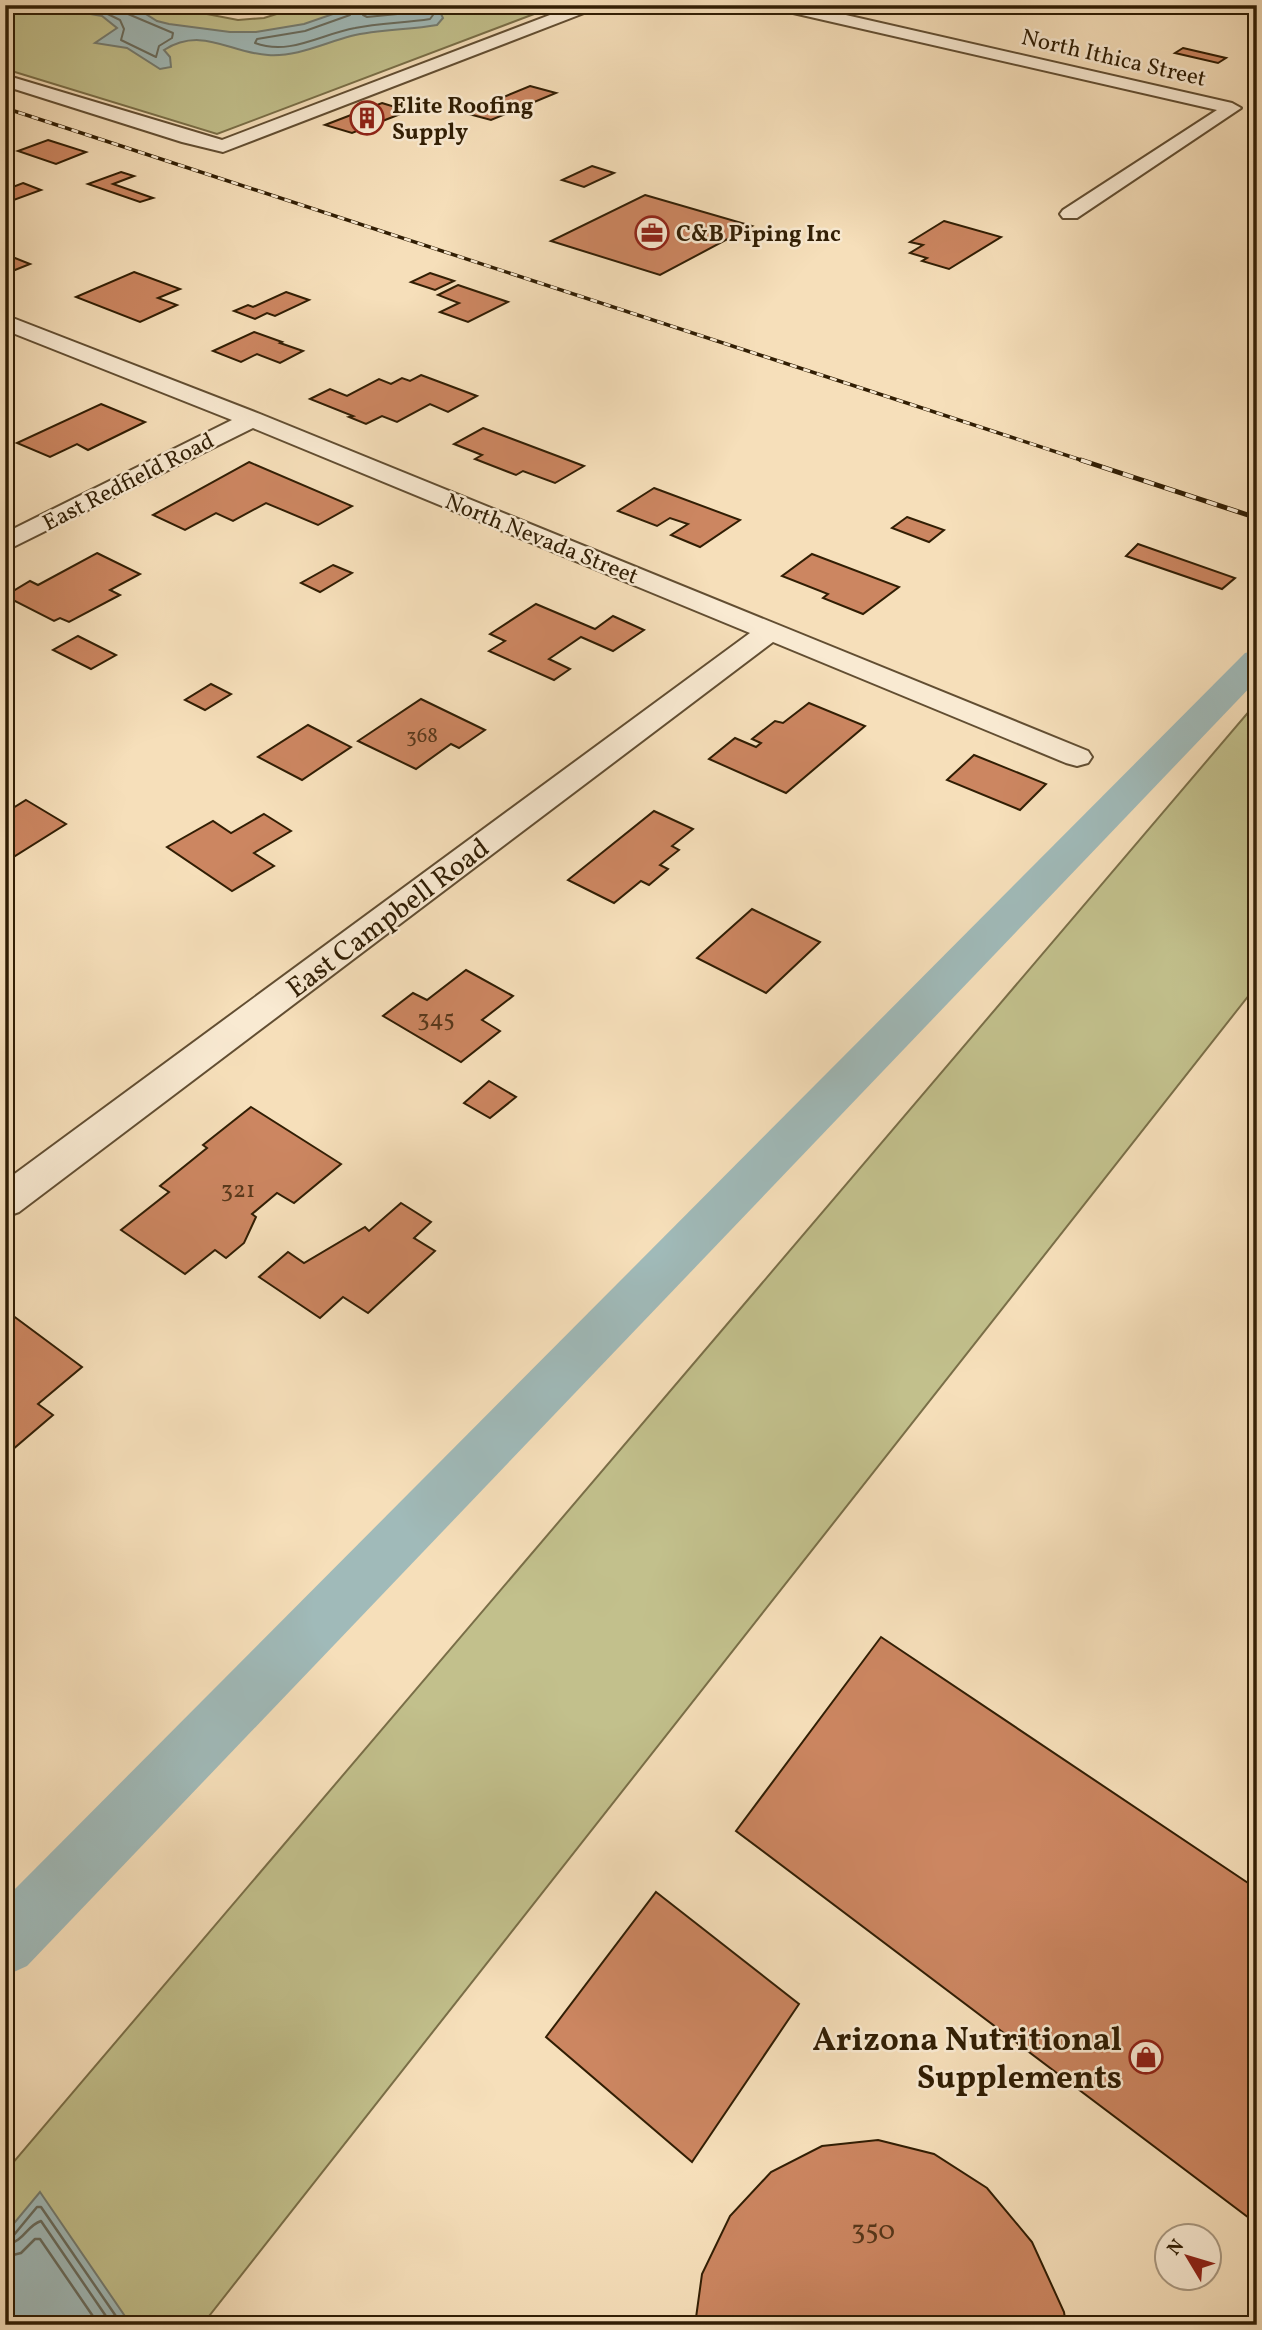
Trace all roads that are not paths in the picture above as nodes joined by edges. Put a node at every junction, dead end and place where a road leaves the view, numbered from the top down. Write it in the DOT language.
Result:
graph roads {
  1 [pos="592,5"];
  2 [pos="780,5"];
  3 [pos="5,80"];
  4 [pos="1070,214"];
  5 [pos="5,322"];
  6 [pos="252,419"];
  7 [pos="5,543"];
  8 [pos="769,632"];
  9 [pos="1077,757"];
  10 [pos="5,1202"];
  1 -- 3 [label="street"];
  2 -- 4 [label="street, North Ithica Street"];
  5 -- 6 [label="street, North Nevada Street"];
  6 -- 7 [label="street, East Redfield Road"];
  6 -- 8 [label="street, North Nevada Street"];
  8 -- 9 [label="street, North Nevada Street"];
  8 -- 10 [label="street, East Campbell Road"];
}
